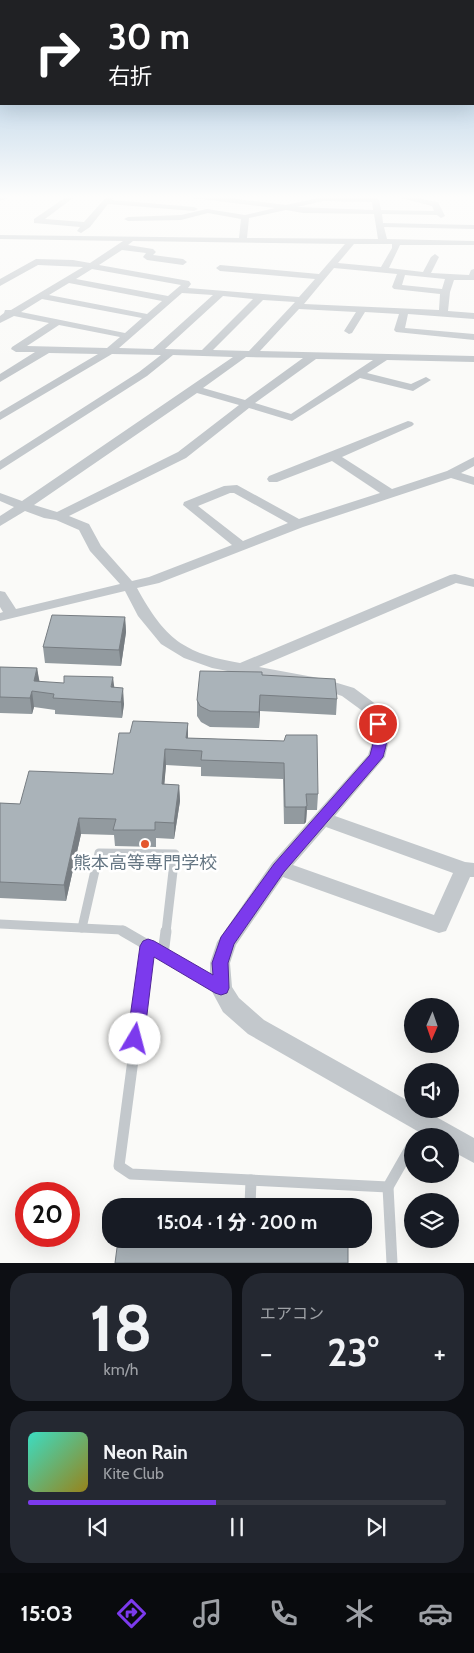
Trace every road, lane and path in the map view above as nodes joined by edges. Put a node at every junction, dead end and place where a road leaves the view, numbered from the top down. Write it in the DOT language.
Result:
graph roads {
  1 [pos="111,254"];
  2 [pos="150,254"];
  3 [pos="342,254"];
  4 [pos="393,254"];
  5 [pos="435,257"];
  6 [pos="183,262"];
  7 [pos="333,265"];
  8 [pos="92,266"];
  9 [pos="220,268"];
  10 [pos="384,270"];
  11 [pos="402,272"];
  12 [pos="426,275"];
  13 [pos="473,276"];
  14 [pos="450,277"];
  15 [pos="321,278"];
  16 [pos="66,280"];
  17 [pos="0,283"];
  18 [pos="180,290"];
  19 [pos="445,292"];
  20 [pos="220,294"];
  21 [pos="40,296"];
  22 [pos="260,297"];
  23 [pos="169,300"];
  24 [pos="299,303"];
  25 [pos="362,309"];
  26 [pos="0,310"];
  27 [pos="405,310"];
  28 [pos="12,313"];
  29 [pos="443,313"];
  30 [pos="474,316"];
  31 [pos="149,317"];
  32 [pos="0,320"];
  33 [pos="58,322"];
  34 [pos="349,330"];
  35 [pos="127,336"];
  36 [pos="474,337"];
  37 [pos="48,350"];
  38 [pos="110,351"];
  39 [pos="156,352"];
  40 [pos="170,353"];
  41 [pos="205,353"];
  42 [pos="248,354"];
  43 [pos="313,356"];
  44 [pos="383,358"];
  45 [pos="474,360"];
  46 [pos="358,374"];
  47 [pos="0,379"];
  48 [pos="426,380"];
  49 [pos="195,389"];
  50 [pos="247,404"];
  51 [pos="0,417"];
  52 [pos="408,424"];
  53 [pos="333,456"];
  54 [pos="474,461"];
  55 [pos="0,466"];
  56 [pos="451,474"];
  57 [pos="273,479"];
  58 [pos="474,481"];
  59 [pos="390,493"];
  60 [pos="0,497"];
  61 [pos="25,506"];
  62 [pos="59,516"];
  63 [pos="0,522"];
  64 [pos="298,524"];
  65 [pos="242,546"];
  66 [pos="474,583"];
  67 [pos="129,586"];
  68 [pos="0,595"];
  69 [pos="6,616"];
  70 [pos="240,669"];
  71 [pos="323,819"];
  72 [pos="279,868"];
  73 [pos="469,870"];
  74 [pos="0,924"];
  75 [pos="82,928"];
  76 [pos="148,946"];
  77 [pos="163,954"];
  78 [pos="221,988"];
  79 [pos="419,1128"];
  80 [pos="459,1143"];
  81 [pos="474,1151"];
  82 [pos="404,1159"];
  83 [pos="252,1180"];
  84 [pos="388,1187"];
  85 [pos="251,1198"];
  86 [pos="392,1263"];
  1 -- 8 [label="street"];
  2 -- 6 [label="street"];
  3 -- 7 [label="street"];
  4 -- 10 [label="street"];
  5 -- 12 [label="street"];
  7 -- 10 [label="street"];
  7 -- 15 [label="street"];
  8 -- 16 [label="street"];
  8 -- 17 [label="street"];
  8 -- 18 [label="street"];
  9 -- 15 [label="street"];
  10 -- 11 [label="street"];
  11 -- 12 [label="street"];
  11 -- 19 [label="street"];
  12 -- 14 [label="street"];
  13 -- 14 [label="street"];
  14 -- 19 [label="street"];
  15 -- 24 [label="street"];
  16 -- 21 [label="street"];
  16 -- 23 [label="street"];
  18 -- 20 [label="street"];
  18 -- 23 [label="street"];
  19 -- 29 [label="street"];
  20 -- 22 [label="street"];
  20 -- 39 [label="street"];
  21 -- 28 [label="street"];
  21 -- 31 [label="street"];
  22 -- 24 [label="street"];
  22 -- 41 [label="street"];
  23 -- 31 [label="street"];
  24 -- 25 [label="street"];
  24 -- 42 [label="street"];
  25 -- 27 [label="street"];
  25 -- 34 [label="street"];
  26 -- 28 [label="street"];
  27 -- 29 [label="street"];
  27 -- 36 [label="street"];
  28 -- 32 [label="street"];
  28 -- 33 [label="street"];
  29 -- 30 [label="street"];
  31 -- 35 [label="street"];
  33 -- 35 [label="street"];
  33 -- 37 [label="street"];
  35 -- 38 [label="street"];
  37 -- 38 [label="street"];
  37 -- 47 [label="street"];
  38 -- 39 [label="street"];
  38 -- 51 [label="street"];
  39 -- 40 [label="street"];
  40 -- 41 [label="street"];
  40 -- 55 [label="street"];
  41 -- 42 [label="street"];
  42 -- 43 [label="street"];
  42 -- 49 [label="street"];
  43 -- 44 [label="street"];
  43 -- 50 [label="street"];
  44 -- 45 [label="street"];
  44 -- 46 [label="street"];
  46 -- 48 [label="street"];
  46 -- 50 [label="street"];
  49 -- 50 [label="street"];
  49 -- 61 [label="street"];
  50 -- 62 [label="street"];
  52 -- 53 [label="street"];
  53 -- 57 [label="street"];
  53 -- 59 [label="street"];
  54 -- 56 [label="street"];
  56 -- 58 [label="street"];
  56 -- 59 [label="street"];
  59 -- 64 [label="street"];
  60 -- 61 [label="street"];
  61 -- 62 [label="street"];
  61 -- 63 [label="street"];
  62 -- 67 [label="street"];
  64 -- 65 [label="street"];
  64 -- 65 [label="street"];
  65 -- 67 [label="street"];
  66 -- 70 [label="street"];
  67 -- 69 [label="street"];
  67 -- 70 [label="street"];
  68 -- 69 [label="street"];
  70 -- 71 [label="street"];
  71 -- 72 [label="street"];
  71 -- 73 [label="street"];
  72 -- 73 [label="street"];
  72 -- 78 [label="street"];
  74 -- 75 [label="lane"];
  75 -- 76 [label="lane"];
  75 -- 77 [label="lane"];
  76 -- 77 [label="lane"];
  76 -- 83 [label="lane"];
  77 -- 78 [label="lane"];
  78 -- 79 [label="street"];
  80 -- 81 [label="street"];
  82 -- 84 [label="lane"];
  83 -- 84 [label="lane"];
  83 -- 85 [label="lane"];
  84 -- 86 [label="lane"];
}
